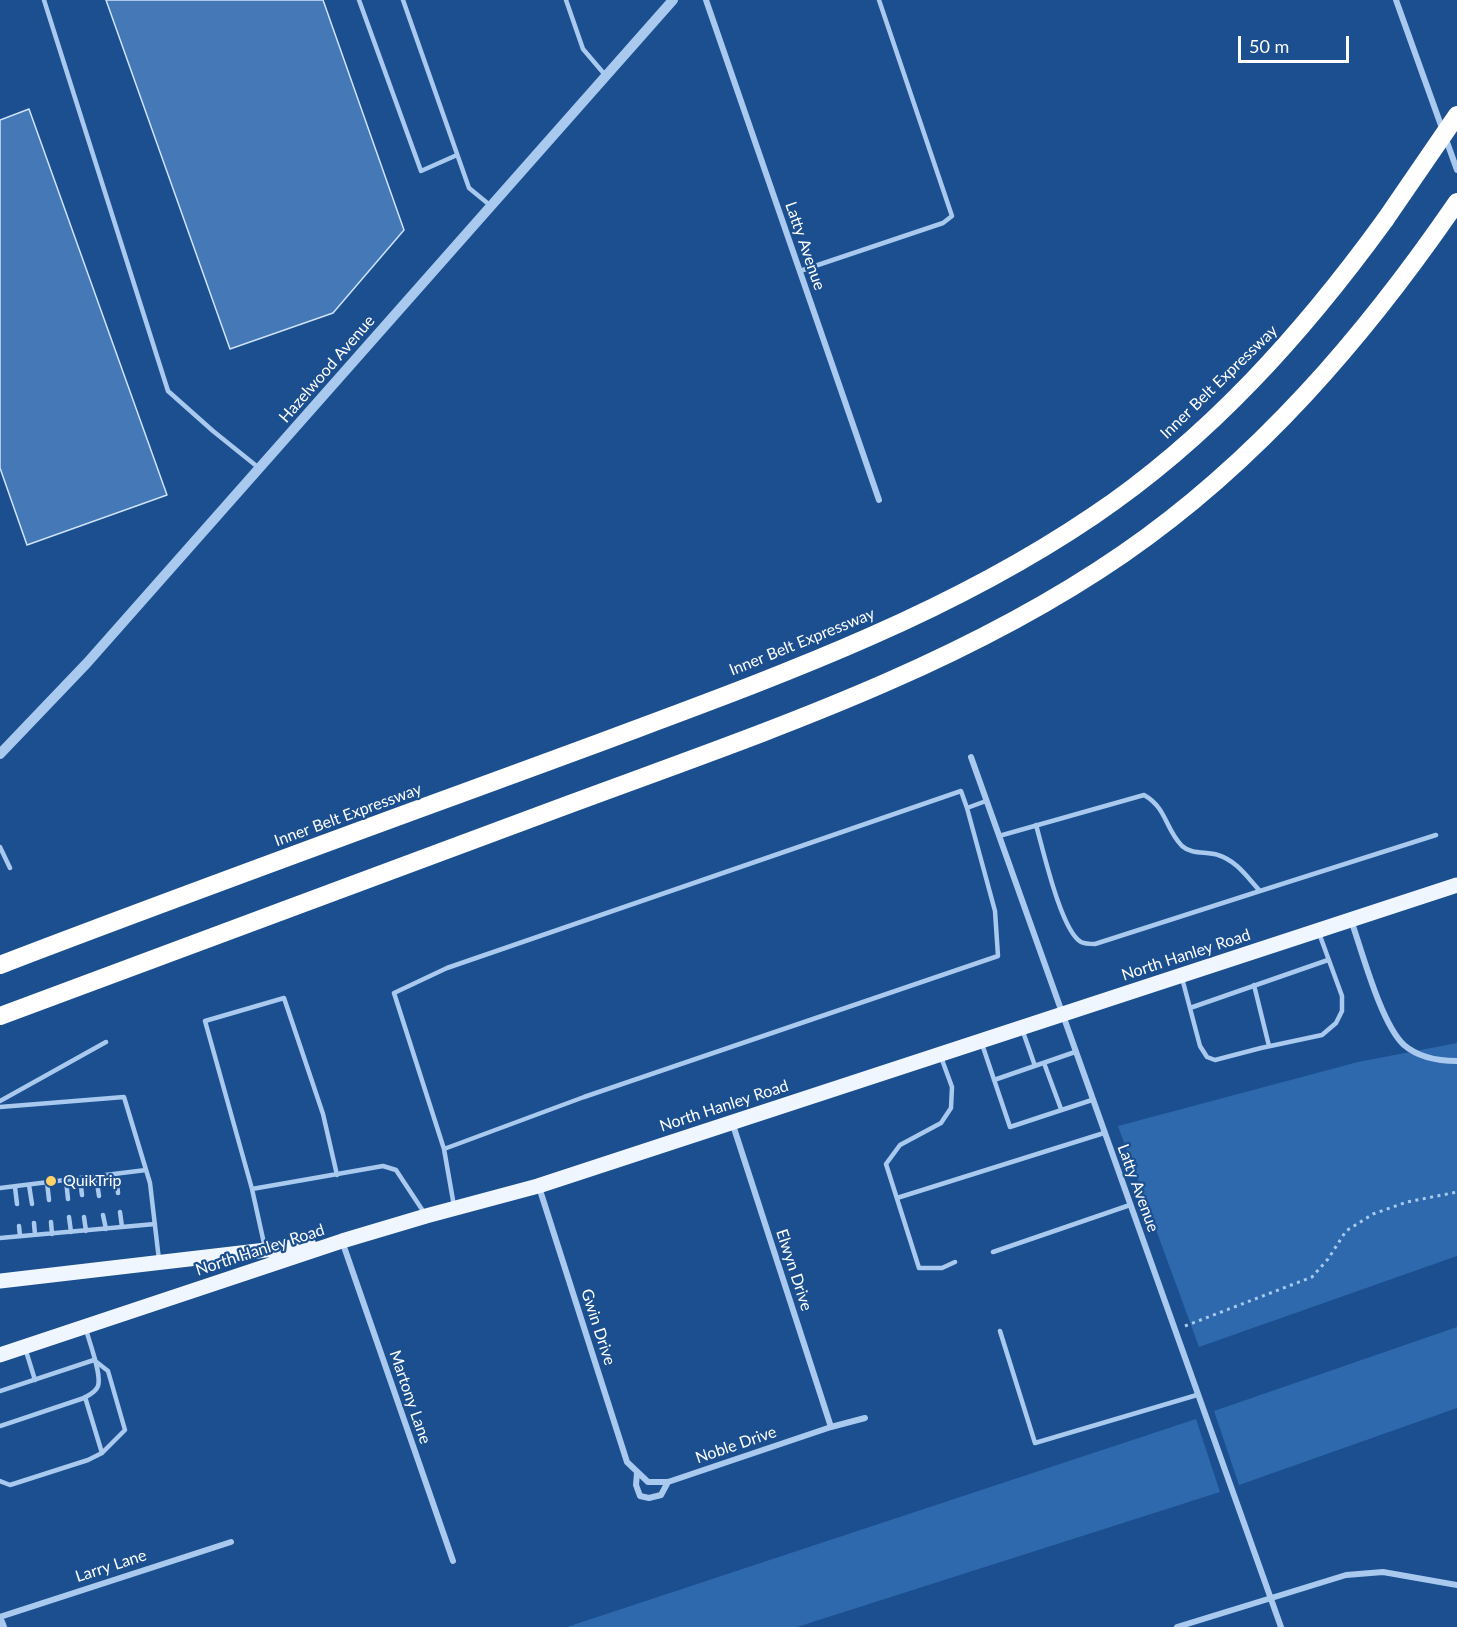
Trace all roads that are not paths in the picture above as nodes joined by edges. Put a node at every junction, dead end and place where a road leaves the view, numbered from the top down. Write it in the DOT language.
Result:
graph roads {
  1 [pos="44,0"];
  2 [pos="359,0"];
  3 [pos="403,0"];
  4 [pos="566,0"];
  5 [pos="673,0"];
  6 [pos="706,0"];
  7 [pos="879,0"];
  8 [pos="1396,0"];
  9 [pos="606,76"];
  10 [pos="1457,115"];
  11 [pos="457,155"];
  12 [pos="1457,170"];
  13 [pos="1457,202"];
  14 [pos="491,206"];
  15 [pos="800,271"];
  16 [pos="259,468"];
  17 [pos="879,500"];
  18 [pos="0,754"];
  19 [pos="971,757"];
  20 [pos="986,801"];
  21 [pos="967,808"];
  22 [pos="1036,825"];
  23 [pos="1436,835"];
  24 [pos="999,836"];
  25 [pos="0,847"];
  26 [pos="10,868"];
  27 [pos="1457,885"];
  28 [pos="1260,891"];
  29 [pos="1351,920"];
  30 [pos="1318,931"];
  31 [pos="1328,960"];
  32 [pos="0,965"];
  33 [pos="1181,976"];
  34 [pos="1254,985"];
  35 [pos="1190,1008"];
  36 [pos="1062,1015"];
  37 [pos="0,1016"];
  38 [pos="1022,1028"];
  39 [pos="981,1041"];
  40 [pos="106,1042"];
  41 [pos="1269,1046"];
  42 [pos="1076,1052"];
  43 [pos="940,1055"];
  44 [pos="1457,1061"];
  45 [pos="1044,1063"];
  46 [pos="1035,1066"];
  47 [pos="994,1080"];
  48 [pos="1092,1100"];
  49 [pos="0,1101"];
  50 [pos="0,1107"];
  51 [pos="1061,1109"];
  52 [pos="732,1122"];
  53 [pos="1104,1134"];
  54 [pos="444,1149"];
  55 [pos="146,1170"];
  56 [pos="116,1174"];
  57 [pos="337,1175"];
  58 [pos="96,1176"];
  59 [pos="80,1178"];
  60 [pos="66,1180"];
  61 [pos="47,1182"];
  62 [pos="29,1185"];
  63 [pos="538,1186"];
  64 [pos="15,1187"];
  65 [pos="0,1188"];
  66 [pos="252,1190"];
  67 [pos="118,1193"];
  68 [pos="82,1195"];
  69 [pos="99,1196"];
  70 [pos="897,1198"];
  71 [pos="68,1199"];
  72 [pos="49,1200"];
  73 [pos="17,1204"];
  74 [pos="32,1204"];
  75 [pos="1130,1205"];
  76 [pos="455,1208"];
  77 [pos="120,1212"];
  78 [pos="103,1215"];
  79 [pos="426,1216"];
  80 [pos="69,1217"];
  81 [pos="84,1217"];
  82 [pos="51,1222"];
  83 [pos="34,1223"];
  84 [pos="155,1224"];
  85 [pos="19,1226"];
  86 [pos="122,1227"];
  87 [pos="106,1229"];
  88 [pos="86,1231"];
  89 [pos="71,1232"];
  90 [pos="52,1234"];
  91 [pos="35,1235"];
  92 [pos="20,1236"];
  93 [pos="0,1238"];
  94 [pos="342,1241"];
  95 [pos="265,1250"];
  96 [pos="993,1252"];
  97 [pos="159,1262"];
  98 [pos="955,1262"];
  99 [pos="271,1265"];
  100 [pos="0,1281"];
  101 [pos="85,1327"];
  102 [pos="1000,1331"];
  103 [pos="25,1347"];
  104 [pos="0,1355"];
  105 [pos="94,1360"];
  106 [pos="35,1380"];
  107 [pos="4,1391"];
  108 [pos="72,1395"];
  109 [pos="1197,1395"];
  110 [pos="85,1397"];
  111 [pos="52,1401"];
  112 [pos="74,1402"];
  113 [pos="33,1407"];
  114 [pos="54,1408"];
  115 [pos="13,1414"];
  116 [pos="35,1414"];
  117 [pos="865,1418"];
  118 [pos="15,1421"];
  119 [pos="0,1426"];
  120 [pos="831,1427"];
  121 [pos="102,1453"];
  122 [pos="638,1473"];
  123 [pos="0,1482"];
  124 [pos="648,1482"];
  125 [pos="668,1482"];
  126 [pos="231,1542"];
  127 [pos="453,1561"];
  128 [pos="1457,1585"];
  129 [pos="1271,1598"];
  130 [pos="0,1617"];
  131 [pos="0,1622"];
  132 [pos="2,1627"];
  133 [pos="1177,1627"];
  134 [pos="1281,1627"];
  1 -- 16 [label="lane"];
  2 -- 11 [label="lane"];
  3 -- 11 [label="lane"];
  4 -- 9 [label="lane"];
  5 -- 9 [label="street, Hazelwood Avenue"];
  6 -- 15 [label="street, Latty Avenue"];
  7 -- 15 [label="lane"];
  8 -- 12 [label="street"];
  9 -- 14 [label="street, Hazelwood Avenue"];
  10 -- 32 [label="highway, Inner Belt Expressway, bridge"];
  11 -- 14 [label="lane"];
  13 -- 37 [label="highway"];
  14 -- 16 [label="street, Hazelwood Avenue"];
  15 -- 17 [label="street, Latty Avenue"];
  16 -- 18 [label="street, Hazelwood Avenue"];
  19 -- 20 [label="street, Latty Avenue"];
  20 -- 21 [label="lane"];
  20 -- 24 [label="street, Latty Avenue"];
  21 -- 54 [label="lane"];
  21 -- 54 [label="lane"];
  22 -- 24 [label="lane"];
  22 -- 28 [label="lane"];
  22 -- 28 [label="lane"];
  23 -- 28 [label="lane"];
  24 -- 36 [label="street, Latty Avenue"];
  25 -- 26 [label="lane"];
  27 -- 29 [label="main road, North Hanley Road"];
  29 -- 30 [label="main road, North Hanley Road"];
  29 -- 44 [label="street"];
  30 -- 31 [label="lane"];
  30 -- 33 [label="main road, North Hanley Road"];
  31 -- 34 [label="lane"];
  31 -- 41 [label="lane"];
  33 -- 35 [label="lane"];
  33 -- 36 [label="main road, North Hanley Road"];
  34 -- 35 [label="lane"];
  34 -- 41 [label="lane"];
  35 -- 41 [label="lane"];
  36 -- 38 [label="main road, North Hanley Road"];
  36 -- 42 [label="street, Latty Avenue"];
  38 -- 39 [label="main road, North Hanley Road"];
  38 -- 46 [label="lane"];
  39 -- 43 [label="main road, North Hanley Road"];
  39 -- 47 [label="lane"];
  40 -- 49 [label="lane"];
  42 -- 45 [label="lane"];
  42 -- 48 [label="street, Latty Avenue"];
  43 -- 52 [label="main road, North Hanley Road"];
  43 -- 70 [label="lane"];
  45 -- 46 [label="lane"];
  45 -- 51 [label="lane"];
  46 -- 47 [label="lane"];
  47 -- 51 [label="lane"];
  48 -- 51 [label="lane"];
  48 -- 53 [label="street, Latty Avenue"];
  50 -- 55 [label="lane"];
  52 -- 63 [label="main road, North Hanley Road"];
  52 -- 120 [label="street, Elwyn Drive"];
  53 -- 70 [label="lane"];
  53 -- 75 [label="street, Latty Avenue"];
  54 -- 76 [label="lane"];
  55 -- 56 [label="lane"];
  55 -- 84 [label="lane"];
  56 -- 58 [label="lane"];
  56 -- 67 [label="lane"];
  57 -- 66 [label="lane"];
  57 -- 66 [label="lane"];
  57 -- 79 [label="lane"];
  58 -- 59 [label="lane"];
  58 -- 69 [label="lane"];
  59 -- 60 [label="lane"];
  59 -- 68 [label="lane"];
  60 -- 61 [label="lane"];
  60 -- 71 [label="lane"];
  61 -- 62 [label="lane"];
  61 -- 72 [label="lane"];
  62 -- 64 [label="lane"];
  62 -- 74 [label="lane"];
  63 -- 76 [label="main road, North Hanley Road"];
  63 -- 122 [label="street, Gwin Drive"];
  64 -- 65 [label="lane"];
  64 -- 73 [label="lane"];
  66 -- 95 [label="lane"];
  70 -- 98 [label="lane"];
  75 -- 96 [label="lane"];
  75 -- 109 [label="street, Latty Avenue"];
  76 -- 79 [label="main road, North Hanley Road"];
  77 -- 86 [label="lane"];
  78 -- 87 [label="lane"];
  79 -- 94 [label="main road, North Hanley Road"];
  80 -- 89 [label="lane"];
  81 -- 88 [label="lane"];
  82 -- 90 [label="lane"];
  83 -- 91 [label="lane"];
  84 -- 86 [label="lane"];
  84 -- 97 [label="lane"];
  85 -- 92 [label="lane"];
  86 -- 87 [label="lane"];
  87 -- 88 [label="lane"];
  88 -- 89 [label="lane"];
  89 -- 90 [label="lane"];
  90 -- 91 [label="lane"];
  91 -- 92 [label="lane"];
  92 -- 93 [label="lane"];
  94 -- 95 [label="main road"];
  94 -- 99 [label="main road, North Hanley Road"];
  94 -- 127 [label="street, Martony Lane"];
  95 -- 97 [label="main road"];
  95 -- 99 [label="lane"];
  97 -- 100 [label="main road"];
  99 -- 101 [label="main road, North Hanley Road"];
  101 -- 103 [label="main road, North Hanley Road"];
  101 -- 105 [label="lane"];
  102 -- 109 [label="lane"];
  103 -- 104 [label="main road, North Hanley Road"];
  103 -- 106 [label="lane"];
  105 -- 106 [label="lane"];
  105 -- 110 [label="lane"];
  105 -- 121 [label="lane"];
  106 -- 107 [label="lane"];
  108 -- 112 [label="lane"];
  109 -- 129 [label="street, Latty Avenue"];
  110 -- 112 [label="lane"];
  110 -- 121 [label="lane"];
  111 -- 114 [label="lane"];
  112 -- 114 [label="lane"];
  113 -- 116 [label="lane"];
  114 -- 116 [label="lane"];
  115 -- 118 [label="lane"];
  116 -- 118 [label="lane"];
  117 -- 120 [label="street, Noble Drive"];
  118 -- 119 [label="lane"];
  120 -- 125 [label="street, Noble Drive"];
  121 -- 123 [label="lane"];
  122 -- 124 [label="street, Gwin Drive"];
  122 -- 125 [label="street, Gwin Drive"];
  124 -- 125 [label="street, Noble Drive"];
  126 -- 130 [label="street, Larry Lane"];
  128 -- 129 [label="street"];
  129 -- 133 [label="street"];
  129 -- 134 [label="street, Latty Avenue"];
  131 -- 132 [label="street"];
}
